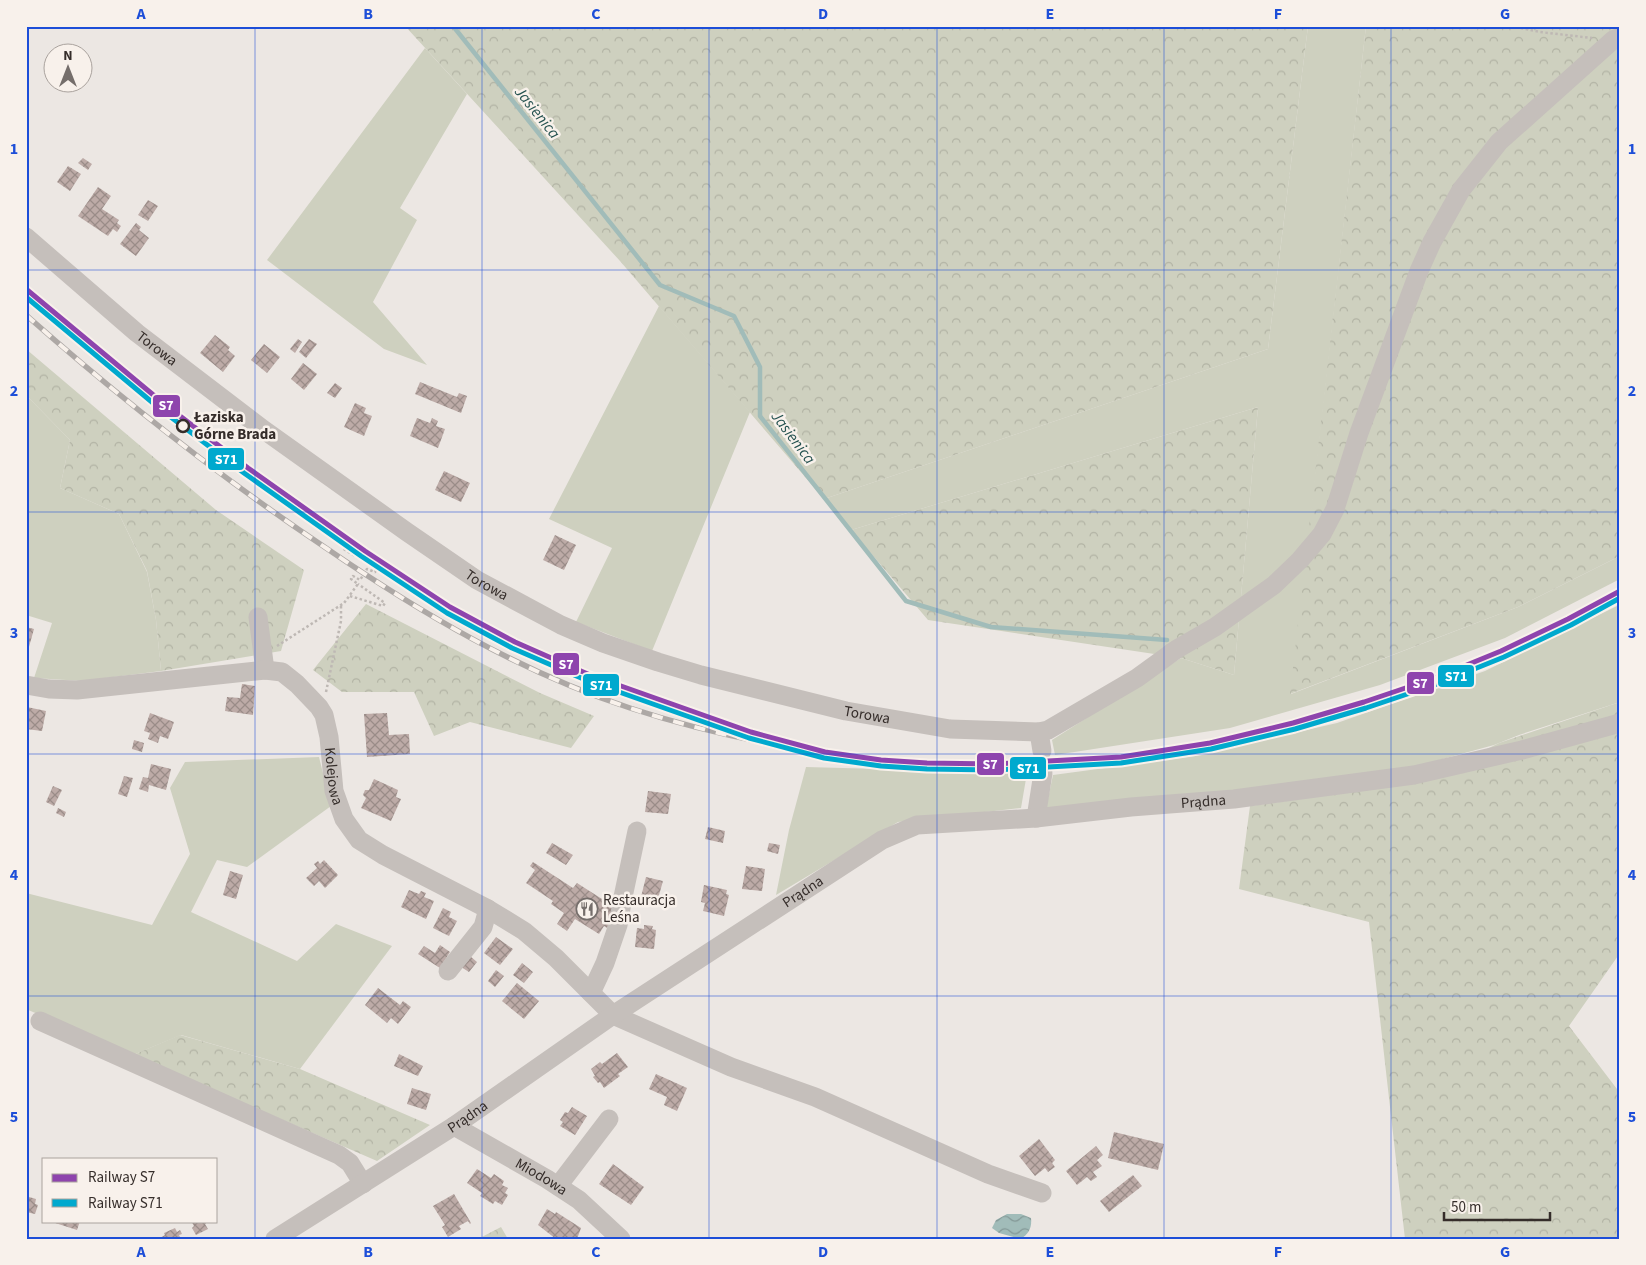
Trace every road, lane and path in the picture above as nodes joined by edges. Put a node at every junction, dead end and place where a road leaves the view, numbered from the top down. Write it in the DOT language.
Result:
graph roads {
  1 [pos="1511,26"];
  2 [pos="1616,38"];
  3 [pos="26,237"];
  4 [pos="342,548"];
  5 [pos="358,584"];
  6 [pos="350,596"];
  7 [pos="341,605"];
  8 [pos="258,617"];
  9 [pos="264,662"];
  10 [pos="26,685"];
  11 [pos="319,707"];
  12 [pos="1620,723"];
  13 [pos="1039,732"];
  14 [pos="1042,751"];
  15 [pos="1043,773"];
  16 [pos="1036,818"];
  17 [pos="638,831"];
  18 [pos="488,909"];
  19 [pos="448,970"];
  20 [pos="591,993"];
  21 [pos="613,1015"];
  22 [pos="40,1021"];
  23 [pos="609,1119"];
  24 [pos="454,1126"];
  25 [pos="363,1184"];
  26 [pos="558,1186"];
  27 [pos="1042,1193"];
  28 [pos="275,1239"];
  29 [pos="621,1239"];
  1 -- 2 [label="path"];
  2 -- 13 [label="street"];
  3 -- 13 [label="street, Torowa"];
  4 -- 5 [label="path"];
  5 -- 6 [label="path"];
  5 -- 6 [label="path"];
  6 -- 7 [label="path"];
  7 -- 9 [label="path"];
  7 -- 11 [label="path"];
  8 -- 9 [label="street"];
  9 -- 10 [label="street, Kolejowa"];
  9 -- 11 [label="street, Kolejowa"];
  11 -- 18 [label="street, Kolejowa"];
  12 -- 16 [label="street, Prądna"];
  13 -- 14 [label="street"];
  15 -- 16 [label="street"];
  16 -- 21 [label="street, Prądna"];
  17 -- 20 [label="street"];
  18 -- 19 [label="street"];
  18 -- 20 [label="street, Kolejowa"];
  20 -- 21 [label="street, Kolejowa"];
  21 -- 24 [label="street, Prądna"];
  21 -- 27 [label="street"];
  22 -- 25 [label="street"];
  23 -- 26 [label="street"];
  24 -- 25 [label="street, Prądna"];
  24 -- 26 [label="street, Miodowa"];
  25 -- 28 [label="street, Prądna"];
  26 -- 29 [label="street, Miodowa"];
}
